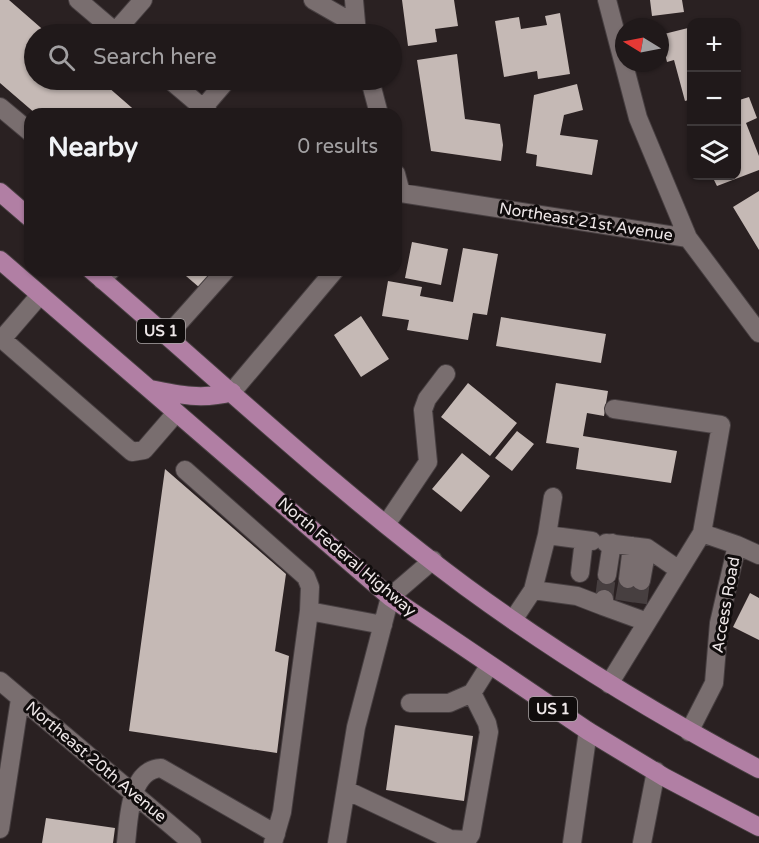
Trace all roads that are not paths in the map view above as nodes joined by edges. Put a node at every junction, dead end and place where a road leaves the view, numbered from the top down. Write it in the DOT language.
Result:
graph roads {
  1 [pos="78,0"];
  2 [pos="143,0"];
  3 [pos="313,0"];
  4 [pos="354,0"];
  5 [pos="607,0"];
  6 [pos="106,24"];
  7 [pos="123,24"];
  8 [pos="349,24"];
  9 [pos="356,24"];
  10 [pos="182,90"];
  11 [pos="220,90"];
  12 [pos="373,90"];
  13 [pos="0,107"];
  14 [pos="203,108"];
  15 [pos="208,108"];
  16 [pos="377,108"];
  17 [pos="24,127"];
  18 [pos="0,192"];
  19 [pos="402,196"];
  20 [pos="24,213"];
  21 [pos="688,238"];
  22 [pos="0,260"];
  23 [pos="104,276"];
  24 [pos="220,276"];
  25 [pos="330,276"];
  26 [pos="40,295"];
  27 [pos="759,333"];
  28 [pos="167,336"];
  29 [pos="1,338"];
  30 [pos="446,375"];
  31 [pos="148,389"];
  32 [pos="232,392"];
  33 [pos="614,409"];
  34 [pos="176,413"];
  35 [pos="185,470"];
  36 [pos="553,497"];
  37 [pos="387,523"];
  38 [pos="702,533"];
  39 [pos="547,535"];
  40 [pos="598,542"];
  41 [pos="737,545"];
  42 [pos="640,547"];
  43 [pos="759,555"];
  44 [pos="433,560"];
  45 [pos="680,570"];
  46 [pos="580,573"];
  47 [pos="607,575"];
  48 [pos="634,580"];
  49 [pos="533,590"];
  50 [pos="390,597"];
  51 [pos="309,611"];
  52 [pos="633,612"];
  53 [pos="513,620"];
  54 [pos="383,625"];
  55 [pos="489,666"];
  56 [pos="0,681"];
  57 [pos="609,684"];
  58 [pos="472,693"];
  59 [pos="20,699"];
  60 [pos="410,703"];
  61 [pos="588,731"];
  62 [pos="689,732"];
  63 [pos="5,757"];
  64 [pos="759,769"];
  65 [pos="656,771"];
  66 [pos="346,790"];
  67 [pos="133,795"];
  68 [pos="759,827"];
  69 [pos="0,829"];
  70 [pos="274,838"];
  71 [pos="126,843"];
  72 [pos="192,843"];
  73 [pos="337,843"];
  74 [pos="572,843"];
  75 [pos="642,843"];
  1 -- 6 [label="street"];
  2 -- 7 [label="street"];
  3 -- 8 [label="street"];
  4 -- 9 [label="street"];
  5 -- 21 [label="street"];
  10 -- 14 [label="street"];
  11 -- 15 [label="street"];
  12 -- 16 [label="street"];
  13 -- 17 [label="street"];
  18 -- 20 [label="main road"];
  19 -- 21 [label="street, Northeast 21st Avenue"];
  21 -- 27 [label="street, Northeast 21st Avenue"];
  22 -- 26 [label="main road, North Federal Highway / US 1"];
  23 -- 28 [label="main road, US 1"];
  24 -- 28 [label="street"];
  25 -- 32 [label="street"];
  26 -- 29 [label="street"];
  26 -- 31 [label="main road, North Federal Highway / US 1"];
  28 -- 32 [label="main road, US 1"];
  29 -- 34 [label="street"];
  30 -- 37 [label="street"];
  31 -- 32 [label="main road"];
  31 -- 34 [label="main road, North Federal Highway / US 1"];
  32 -- 37 [label="main road, US 1"];
  33 -- 38 [label="street"];
  34 -- 50 [label="main road, North Federal Highway / US 1"];
  35 -- 51 [label="street"];
  36 -- 39 [label="street"];
  37 -- 44 [label="main road, US 1"];
  38 -- 41 [label="street, Access Road"];
  38 -- 45 [label="street"];
  39 -- 40 [label="street"];
  39 -- 49 [label="street"];
  40 -- 42 [label="street"];
  40 -- 46 [label="street"];
  40 -- 47 [label="street"];
  41 -- 43 [label="street"];
  41 -- 62 [label="street, Access Road"];
  42 -- 45 [label="street"];
  42 -- 48 [label="street"];
  44 -- 50 [label="street"];
  44 -- 53 [label="main road, US 1"];
  45 -- 52 [label="street"];
  49 -- 52 [label="street"];
  49 -- 53 [label="street"];
  50 -- 54 [label="street"];
  50 -- 55 [label="main road, North Federal Highway / US 1"];
  51 -- 54 [label="street"];
  51 -- 70 [label="street"];
  52 -- 57 [label="street"];
  53 -- 57 [label="main road, US 1"];
  54 -- 66 [label="street"];
  55 -- 58 [label="street"];
  55 -- 61 [label="main road, North Federal Highway / US 1"];
  56 -- 59 [label="street, Northeast 20th Avenue"];
  57 -- 62 [label="main road, US 1"];
  58 -- 60 [label="street"];
  58 -- 66 [label="street"];
  59 -- 63 [label="street"];
  59 -- 67 [label="street, Northeast 20th Avenue"];
  61 -- 65 [label="main road, North Federal Highway / US 1"];
  61 -- 74 [label="street"];
  62 -- 64 [label="main road, US 1"];
  63 -- 69 [label="street"];
  65 -- 68 [label="main road, North Federal Highway / US 1"];
  65 -- 75 [label="street"];
  66 -- 73 [label="street"];
  67 -- 70 [label="street"];
  67 -- 71 [label="street"];
  67 -- 72 [label="street, Northeast 20th Avenue"];
}
